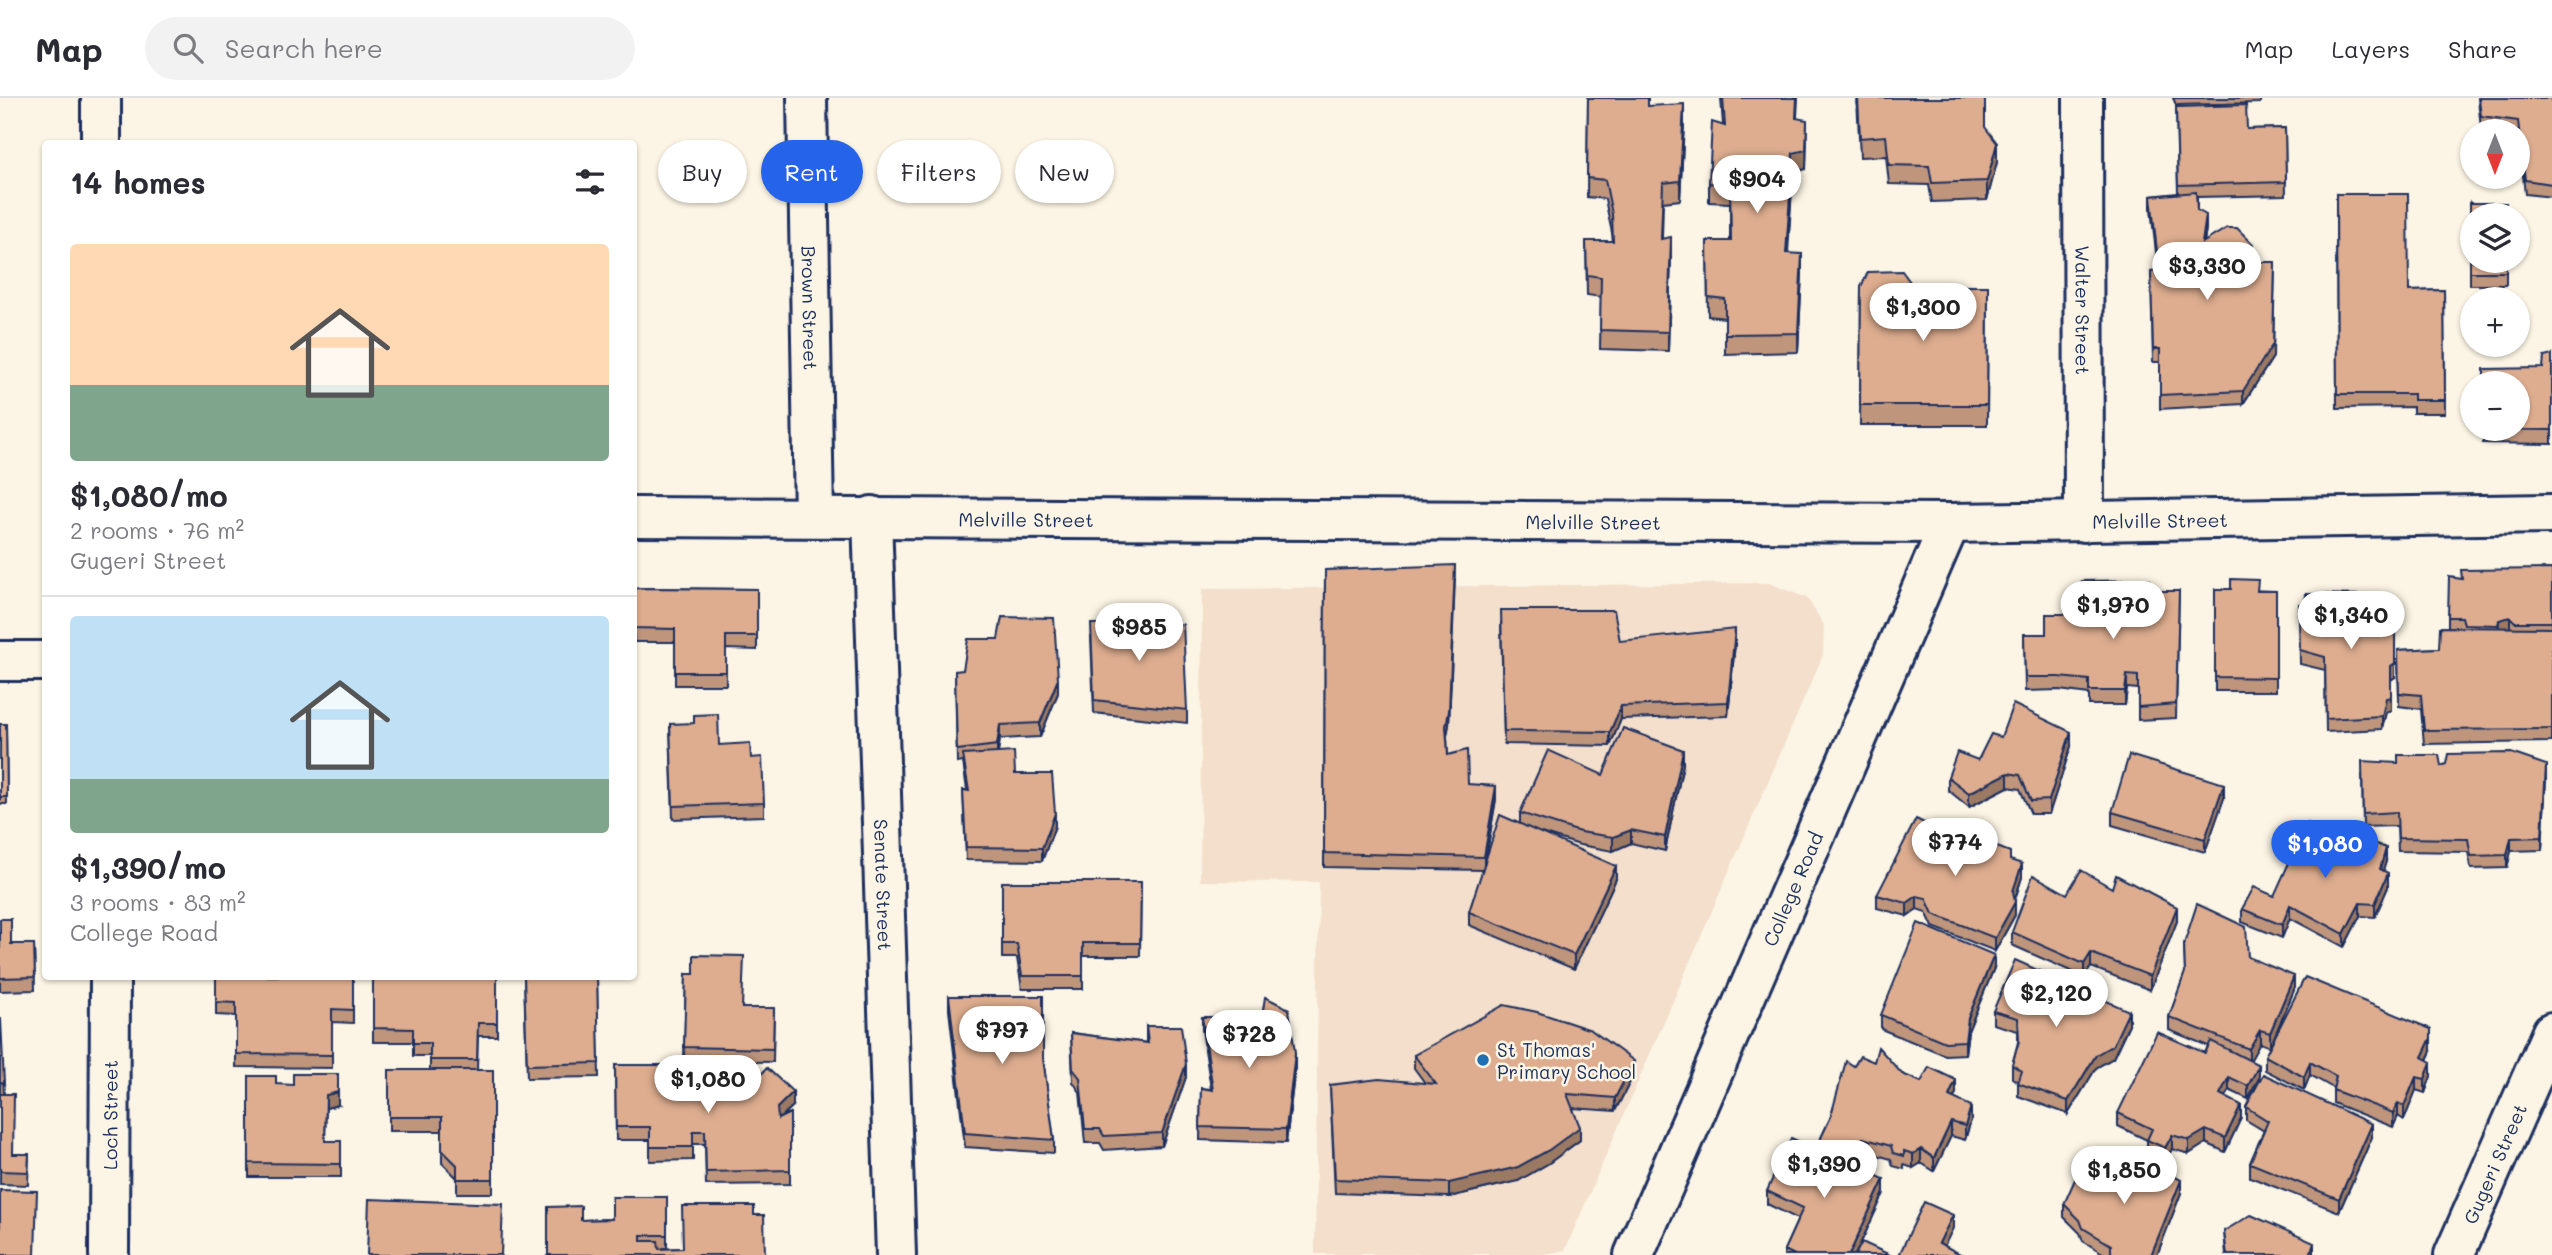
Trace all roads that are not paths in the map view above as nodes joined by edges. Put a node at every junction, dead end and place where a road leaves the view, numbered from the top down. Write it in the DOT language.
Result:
graph roads {
  1 [pos="101,98"];
  2 [pos="807,98"];
  3 [pos="2083,98"];
  4 [pos="100,140"];
  5 [pos="2552,514"];
  6 [pos="872,516"];
  7 [pos="637,517"];
  8 [pos="814,517"];
  9 [pos="2084,522"];
  10 [pos="1950,523"];
  11 [pos="0,661"];
  12 [pos="42,661"];
  13 [pos="110,980"];
  14 [pos="2552,1032"];
  15 [pos="109,1255"];
  16 [pos="896,1255"];
  17 [pos="1634,1255"];
  18 [pos="2454,1255"];
  1 -- 4 [label="street"];
  2 -- 8 [label="street, Brown Street"];
  3 -- 9 [label="street, Walter Street"];
  5 -- 9 [label="street, Melville Street"];
  6 -- 8 [label="street, Melville Street"];
  6 -- 10 [label="street, Melville Street"];
  6 -- 16 [label="street, Senate Street"];
  7 -- 8 [label="street, Melville Street"];
  9 -- 10 [label="street, Melville Street"];
  10 -- 17 [label="street, College Road"];
  11 -- 12 [label="street"];
  13 -- 15 [label="street, Loch Street"];
  14 -- 18 [label="street, Gugeri Street"];
}
